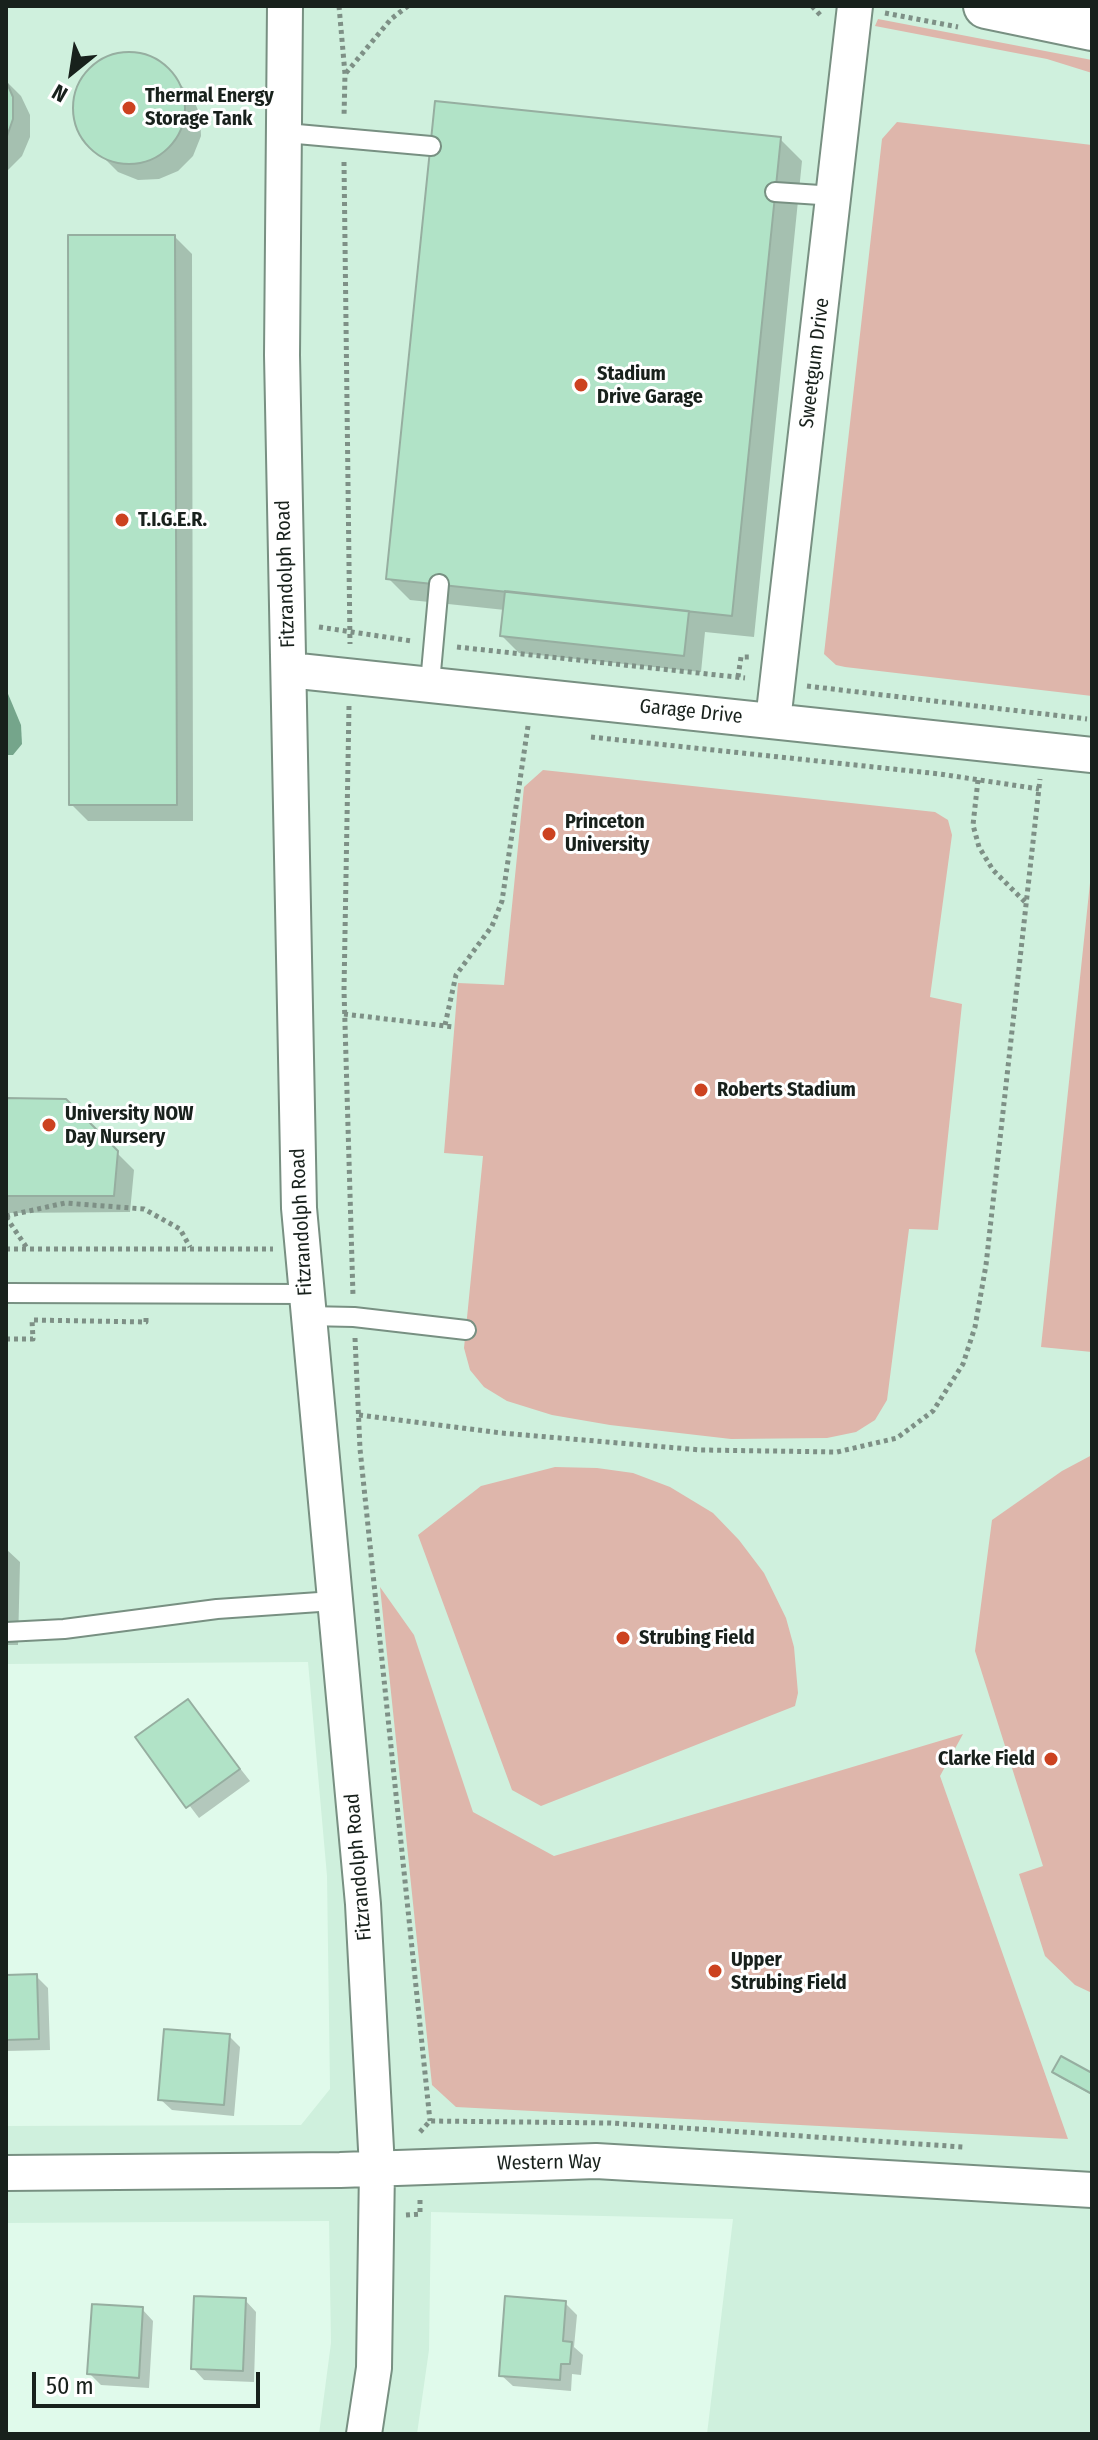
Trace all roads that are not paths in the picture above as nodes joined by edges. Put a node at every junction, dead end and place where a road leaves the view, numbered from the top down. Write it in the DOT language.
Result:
graph roads {
  1 [pos="285,6"];
  2 [pos="855,6"];
  3 [pos="986,6"];
  4 [pos="1092,28"];
  5 [pos="286,133"];
  6 [pos="431,146"];
  7 [pos="775,192"];
  8 [pos="835,196"];
  9 [pos="439,584"];
  10 [pos="289,670"];
  11 [pos="430,683"];
  12 [pos="773,721"];
  13 [pos="1092,755"];
  14 [pos="6,1293"];
  15 [pos="306,1305"];
  16 [pos="466,1330"];
  17 [pos="334,1601"];
  18 [pos="6,1632"];
  19 [pos="377,2168"];
  20 [pos="6,2173"];
  21 [pos="1092,2190"];
  22 [pos="364,2434"];
  1 -- 5 [label="street, Fitzrandolph Road"];
  2 -- 8 [label="street, Sweetgum Drive"];
  3 -- 4 [label="street"];
  5 -- 6 [label="lane"];
  5 -- 10 [label="street, Fitzrandolph Road"];
  7 -- 8 [label="lane"];
  8 -- 12 [label="street, Sweetgum Drive"];
  9 -- 11 [label="lane"];
  10 -- 11 [label="street, Garage Drive"];
  10 -- 15 [label="street, Fitzrandolph Road"];
  11 -- 12 [label="street, Garage Drive"];
  12 -- 13 [label="street, Garage Drive"];
  14 -- 15 [label="lane"];
  15 -- 16 [label="lane"];
  15 -- 17 [label="street, Fitzrandolph Road"];
  17 -- 18 [label="lane"];
  17 -- 19 [label="street, Fitzrandolph Road"];
  19 -- 20 [label="street, Western Way"];
  19 -- 21 [label="street, Western Way"];
  19 -- 22 [label="street, Fitzrandolph Road"];
}
